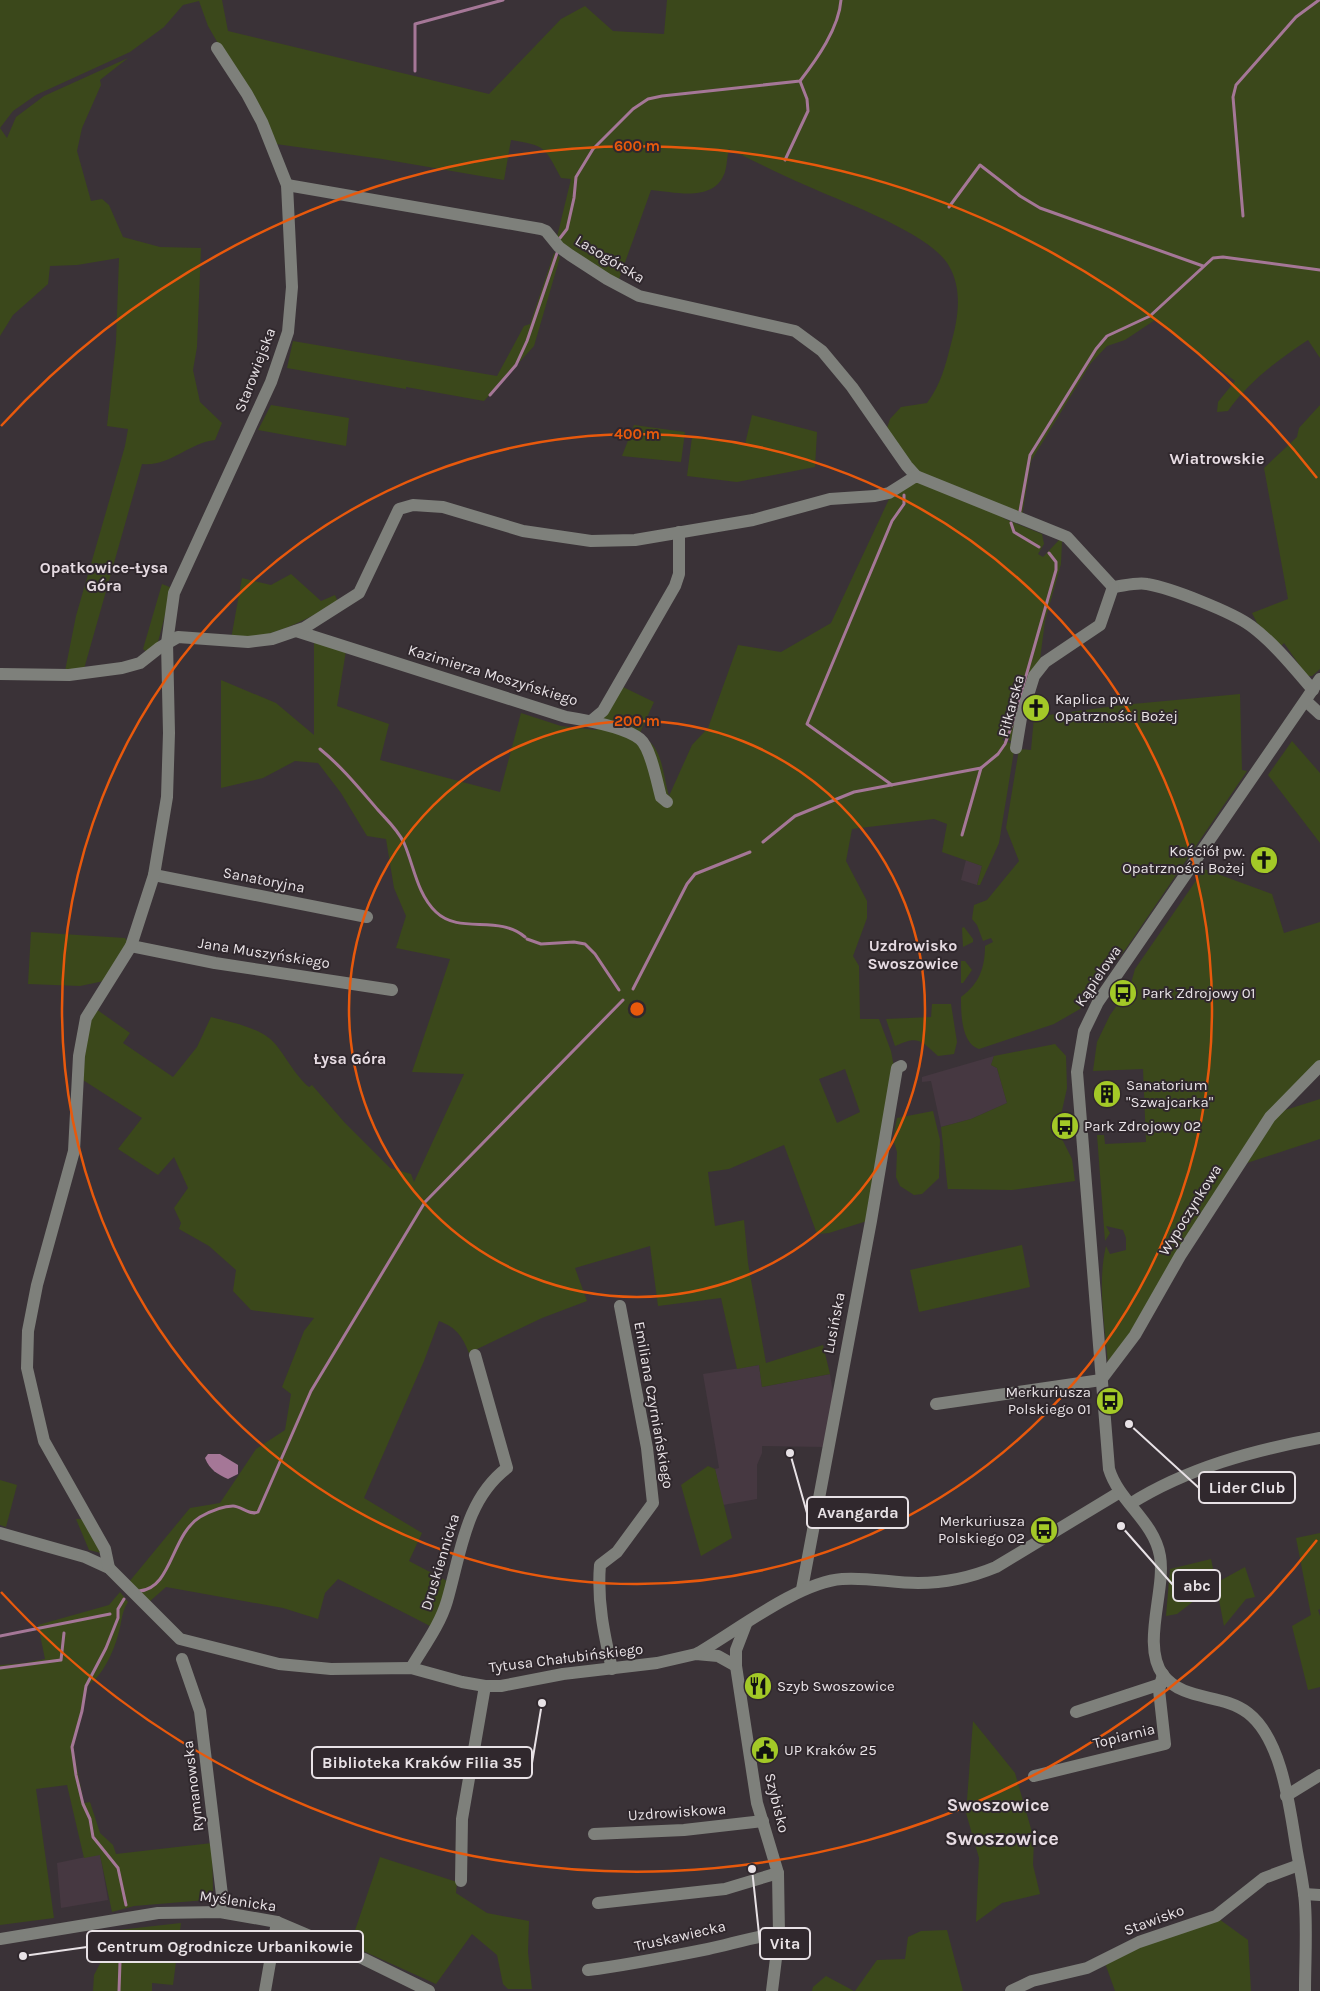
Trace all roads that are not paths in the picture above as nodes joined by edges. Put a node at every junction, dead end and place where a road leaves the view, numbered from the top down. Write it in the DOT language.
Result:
graph roads {
  1 [pos="217,48"];
  2 [pos="287,185"];
  3 [pos="916,476"];
  4 [pos="679,532"];
  5 [pos="1113,587"];
  6 [pos="296,631"];
  7 [pos="166,643"];
  8 [pos="0,674"];
  9 [pos="1313,690"];
  10 [pos="1320,714"];
  11 [pos="591,721"];
  12 [pos="1016,748"];
  13 [pos="667,802"];
  14 [pos="154,876"];
  15 [pos="367,917"];
  16 [pos="131,946"];
  17 [pos="392,990"];
  18 [pos="901,1066"];
  19 [pos="1320,1066"];
  20 [pos="620,1306"];
  21 [pos="475,1355"];
  22 [pos="1101,1380"];
  23 [pos="936,1404"];
  24 [pos="1320,1438"];
  25 [pos="1120,1492"];
  26 [pos="1130,1504"];
  27 [pos="0,1533"];
  28 [pos="109,1568"];
  29 [pos="802,1590"];
  30 [pos="746,1624"];
  31 [pos="696,1654"];
  32 [pos="182,1659"];
  33 [pos="736,1666"];
  34 [pos="411,1668"];
  35 [pos="612,1669"];
  36 [pos="1162,1679"];
  37 [pos="484,1686"];
  38 [pos="1076,1712"];
  39 [pos="1320,1775"];
  40 [pos="1034,1776"];
  41 [pos="1286,1796"];
  42 [pos="763,1821"];
  43 [pos="594,1834"];
  44 [pos="1299,1865"];
  45 [pos="778,1873"];
  46 [pos="461,1881"];
  47 [pos="1304,1894"];
  48 [pos="1320,1895"];
  49 [pos="598,1902"];
  50 [pos="220,1912"];
  51 [pos="277,1922"];
  52 [pos="779,1934"];
  53 [pos="0,1939"];
  54 [pos="588,1970"];
  55 [pos="265,1991"];
  56 [pos="429,1991"];
  57 [pos="772,1991"];
  58 [pos="1012,1991"];
  59 [pos="1305,1991"];
  1 -- 2 [label="street, Starowiejska"];
  2 -- 3 [label="street, Lasogórska"];
  2 -- 7 [label="street, Starowiejska"];
  3 -- 4 [label="street"];
  3 -- 5 [label="street"];
  4 -- 6 [label="street"];
  4 -- 11 [label="street, Kazimierza Moszyńskiego"];
  5 -- 9 [label="street"];
  5 -- 12 [label="street, Piłkarska"];
  6 -- 7 [label="street"];
  6 -- 11 [label="street, Kazimierza Moszyńskiego"];
  7 -- 8 [label="street"];
  7 -- 14 [label="street, Starowiejska"];
  9 -- 10 [label="street"];
  9 -- 22 [label="street, Kąpielowa"];
  11 -- 13 [label="street"];
  14 -- 15 [label="street, Sanatoryjna"];
  14 -- 16 [label="street, Starowiejska"];
  16 -- 17 [label="street, Jana Muszyńskiego"];
  16 -- 28 [label="street, Starowiejska"];
  18 -- 29 [label="street, Lusińska"];
  19 -- 22 [label="street, Wypoczynkowa"];
  20 -- 35 [label="street, Emiliana Czyrniańskiego"];
  21 -- 34 [label="street, Druskiennicka"];
  22 -- 23 [label="street"];
  22 -- 25 [label="street, Kąpielowa"];
  24 -- 26 [label="street"];
  25 -- 26 [label="street, Kąpielowa"];
  25 -- 29 [label="street, Tytusa Chałubińskiego"];
  26 -- 36 [label="street, Kąpielowa"];
  27 -- 28 [label="street, Tytusa Chałubińskiego"];
  28 -- 34 [label="street, Tytusa Chałubińskiego"];
  29 -- 30 [label="street, Tytusa Chałubińskiego"];
  30 -- 31 [label="street, Tytusa Chałubińskiego"];
  30 -- 33 [label="street, Szybisko"];
  31 -- 33 [label="street, Tytusa Chałubińskiego"];
  31 -- 35 [label="street, Tytusa Chałubińskiego"];
  32 -- 50 [label="street, Rymanowska"];
  33 -- 42 [label="street, Szybisko"];
  34 -- 37 [label="street, Tytusa Chałubińskiego"];
  35 -- 37 [label="street, Tytusa Chałubińskiego"];
  36 -- 38 [label="street"];
  36 -- 40 [label="street, Topiarnia"];
  36 -- 41 [label="street"];
  37 -- 46 [label="street"];
  39 -- 41 [label="street"];
  41 -- 44 [label="street"];
  42 -- 43 [label="street, Uzdrowiskowa"];
  42 -- 45 [label="street, Szybisko"];
  44 -- 47 [label="street"];
  44 -- 58 [label="street, Stawisko"];
  45 -- 49 [label="street"];
  45 -- 52 [label="street, Szybisko"];
  47 -- 48 [label="street"];
  47 -- 59 [label="street"];
  50 -- 51 [label="street, Myślenicka"];
  50 -- 53 [label="street, Myślenicka"];
  51 -- 55 [label="street"];
  51 -- 56 [label="street, Myślenicka"];
  52 -- 54 [label="street, Truskawiecka"];
  52 -- 57 [label="street, Szybisko"];
}
